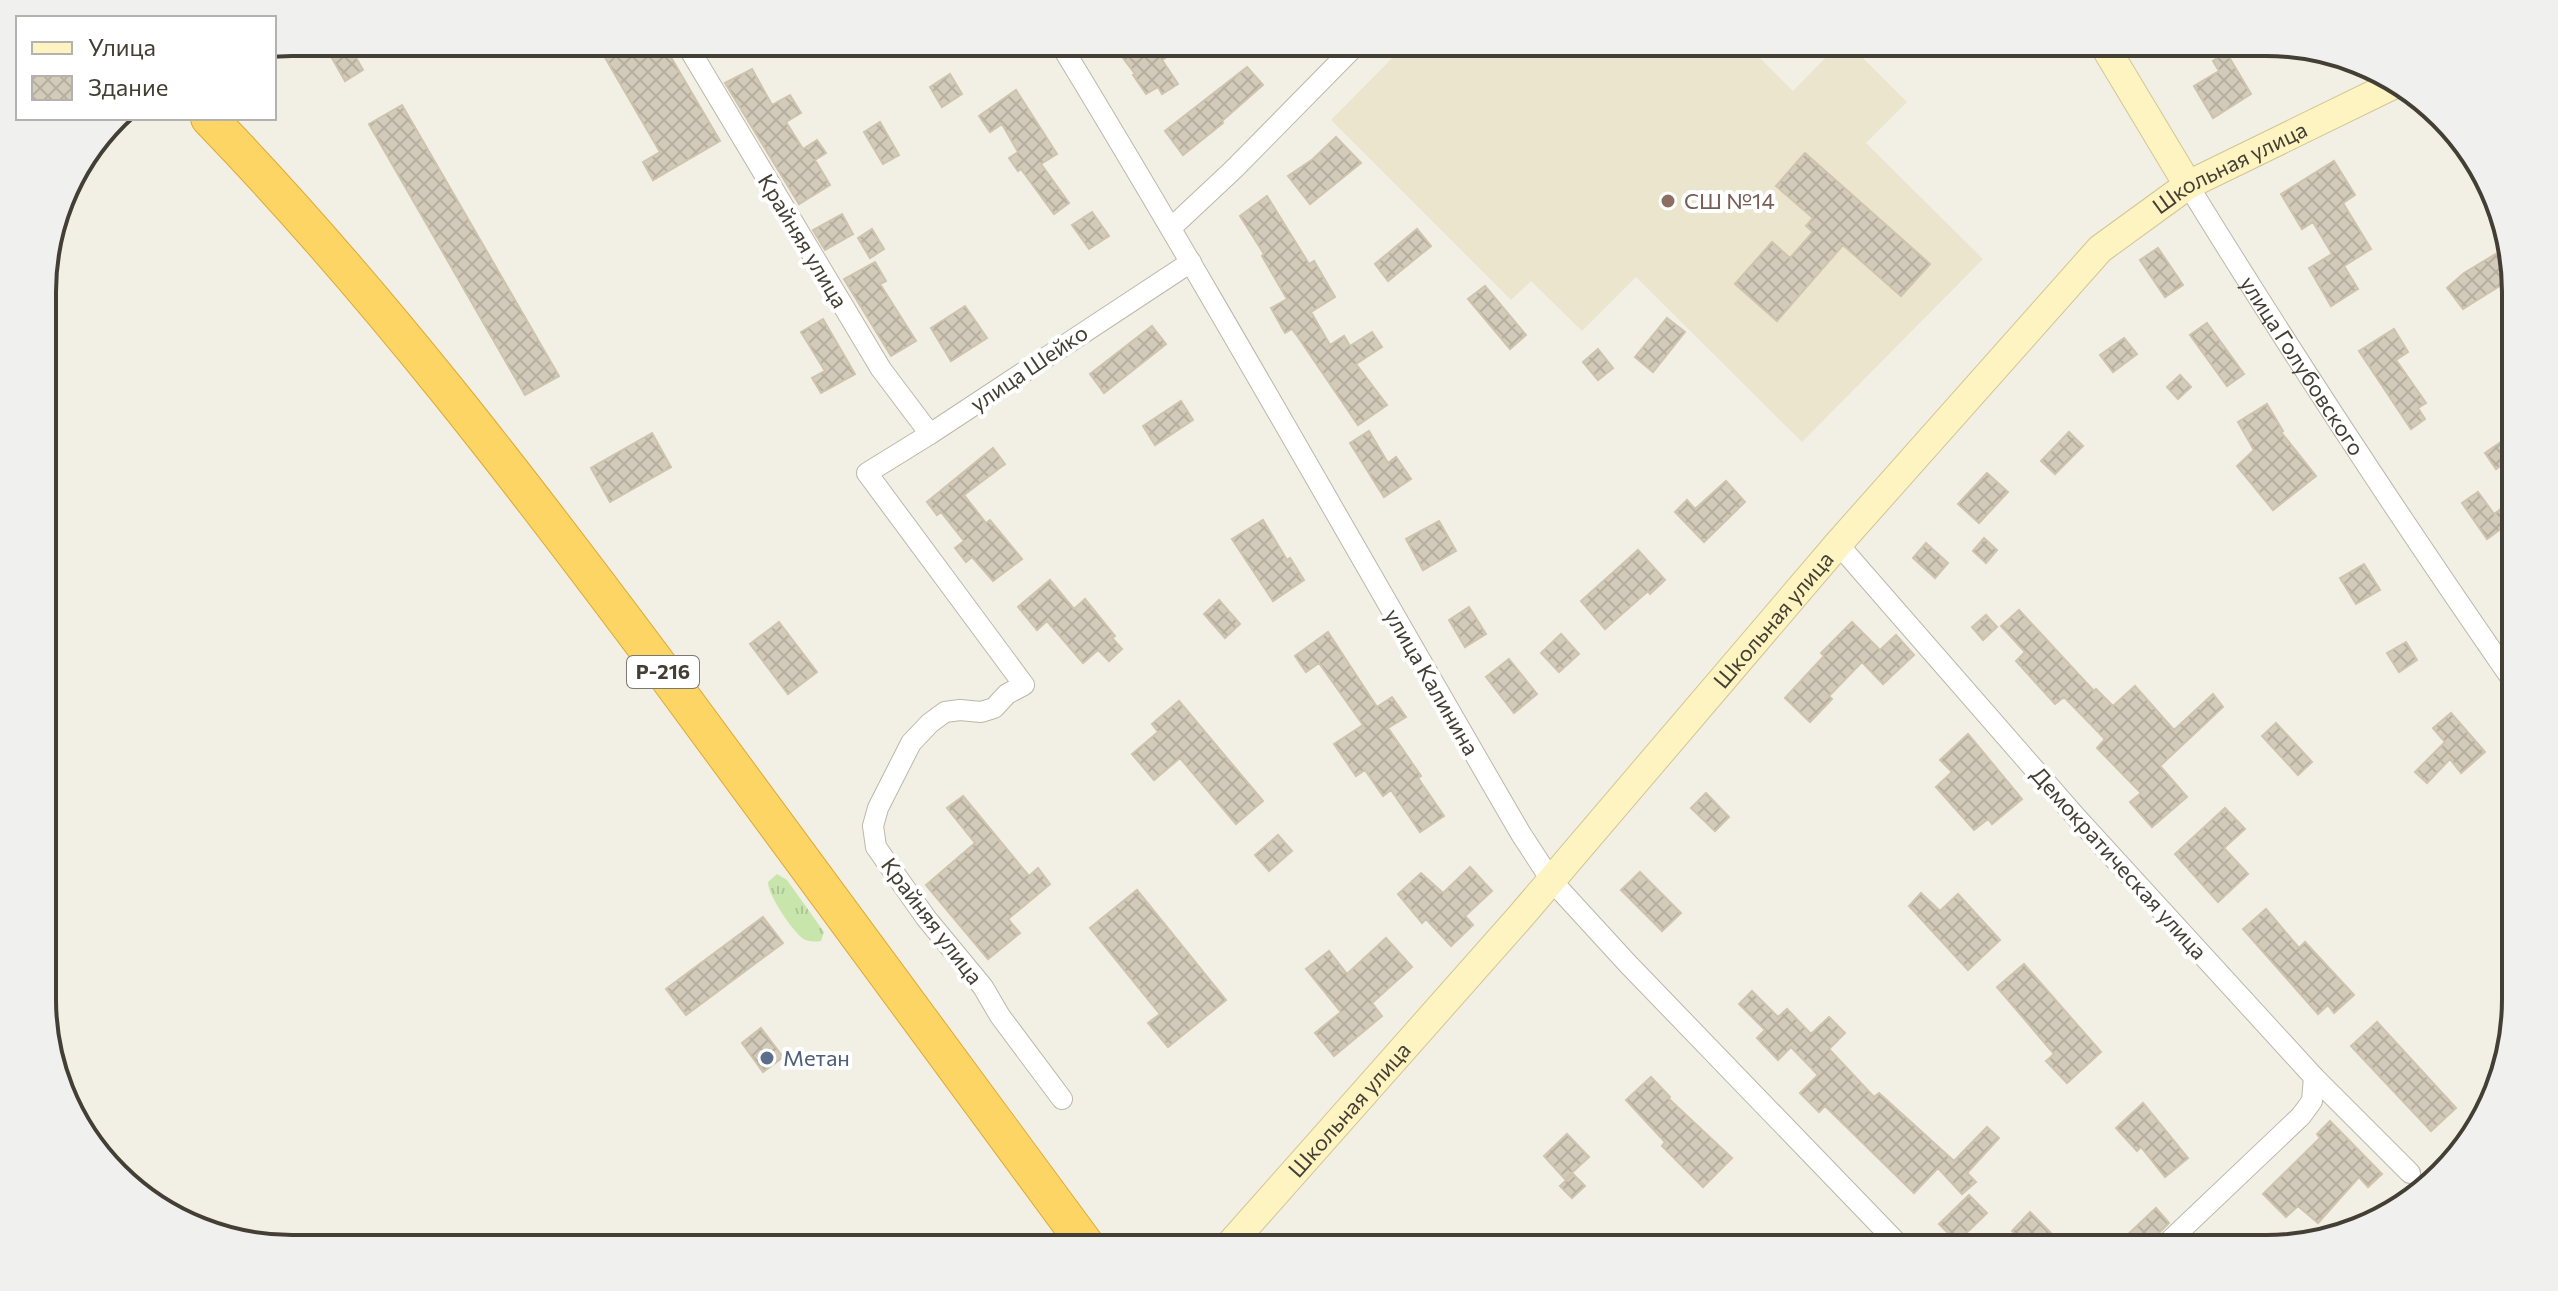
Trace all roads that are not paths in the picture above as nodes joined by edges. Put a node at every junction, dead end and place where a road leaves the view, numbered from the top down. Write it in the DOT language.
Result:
graph roads {
  1 [pos="693,56"];
  2 [pos="1067,56"];
  3 [pos="1345,56"];
  4 [pos="2110,56"];
  5 [pos="2385,89"];
  6 [pos="211,120"];
  7 [pos="2188,185"];
  8 [pos="1171,228"];
  9 [pos="1191,262"];
  10 [pos="930,434"];
  11 [pos="867,473"];
  12 [pos="1838,544"];
  13 [pos="2502,665"];
  14 [pos="1551,880"];
  15 [pos="2314,1077"];
  16 [pos="1062,1099"];
  17 [pos="2410,1173"];
  18 [pos="1889,1234"];
  19 [pos="2177,1234"];
  20 [pos="1078,1235"];
  21 [pos="1239,1235"];
  1 -- 10 [label="street, Крайняя улица"];
  2 -- 8 [label="street, улица Калинина"];
  3 -- 8 [label="street"];
  4 -- 7 [label="street, улица Голубовского"];
  5 -- 7 [label="street, Школьная улица"];
  6 -- 20 [label="highway, Р-216"];
  7 -- 12 [label="street, Школьная улица"];
  7 -- 13 [label="street, улица Голубовского"];
  8 -- 9 [label="street, улица Калинина"];
  9 -- 10 [label="street, улица Шейко"];
  9 -- 14 [label="street, улица Калинина"];
  10 -- 11 [label="street, улица Шейко"];
  11 -- 16 [label="street, Крайняя улица"];
  12 -- 14 [label="street, Школьная улица"];
  12 -- 15 [label="street, Демократическая улица"];
  14 -- 18 [label="street, улица Калинина"];
  14 -- 21 [label="street, Школьная улица"];
  15 -- 17 [label="street, Демократическая улица"];
  15 -- 19 [label="street"];
}
